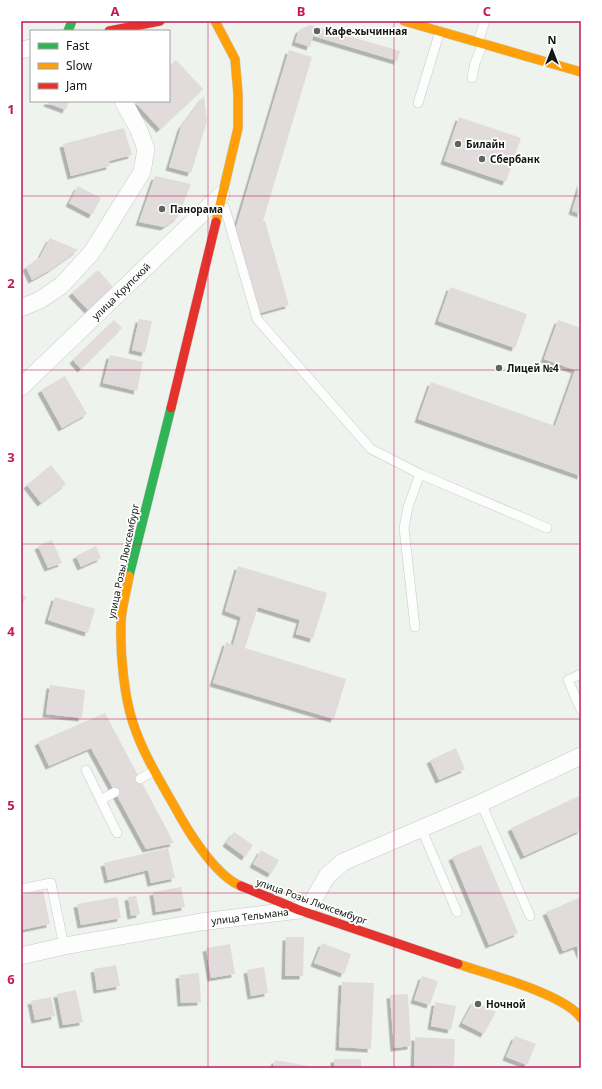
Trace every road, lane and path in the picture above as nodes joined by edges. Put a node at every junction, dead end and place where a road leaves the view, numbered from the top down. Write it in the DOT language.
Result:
graph roads {
  1 [pos="160,21"];
  2 [pos="215,21"];
  3 [pos="404,21"];
  4 [pos="485,21"];
  5 [pos="114,30"];
  6 [pos="440,31"];
  7 [pos="480,43"];
  8 [pos="581,72"];
  9 [pos="472,78"];
  10 [pos="125,102"];
  11 [pos="418,103"];
  12 [pos="221,195"];
  13 [pos="21,308"];
  14 [pos="21,387"];
  15 [pos="420,474"];
  16 [pos="547,528"];
  17 [pos="415,627"];
  18 [pos="581,674"];
  19 [pos="581,710"];
  20 [pos="581,756"];
  21 [pos="86,770"];
  22 [pos="154,770"];
  23 [pos="140,779"];
  24 [pos="115,792"];
  25 [pos="101,800"];
  26 [pos="481,803"];
  27 [pos="421,828"];
  28 [pos="117,833"];
  29 [pos="21,889"];
  30 [pos="299,910"];
  31 [pos="457,912"];
  32 [pos="530,916"];
  33 [pos="64,946"];
  34 [pos="21,956"];
  35 [pos="581,1018"];
  1 -- 5 [label="street"];
  2 -- 12 [label="street, улица Розы Люксембург"];
  3 -- 6 [label="street"];
  4 -- 7 [label="lane"];
  6 -- 7 [label="street"];
  6 -- 11 [label="lane"];
  7 -- 8 [label="street"];
  7 -- 9 [label="lane"];
  10 -- 13 [label="street"];
  12 -- 14 [label="street, улица Крупской"];
  12 -- 15 [label="lane"];
  12 -- 22 [label="street, улица Розы Люксембург"];
  15 -- 16 [label="lane"];
  15 -- 17 [label="lane"];
  18 -- 19 [label="lane"];
  20 -- 26 [label="street, улица Тельмана"];
  21 -- 25 [label="lane"];
  22 -- 23 [label="lane"];
  22 -- 30 [label="street, улица Розы Люксембург"];
  24 -- 25 [label="lane"];
  25 -- 28 [label="lane"];
  26 -- 27 [label="street, улица Тельмана"];
  26 -- 32 [label="lane"];
  27 -- 30 [label="street, улица Тельмана"];
  27 -- 31 [label="lane"];
  29 -- 33 [label="lane"];
  30 -- 33 [label="street, улица Тельмана"];
  30 -- 35 [label="street, улица Розы Люксембург"];
  33 -- 34 [label="street, улица Тельмана"];
}
